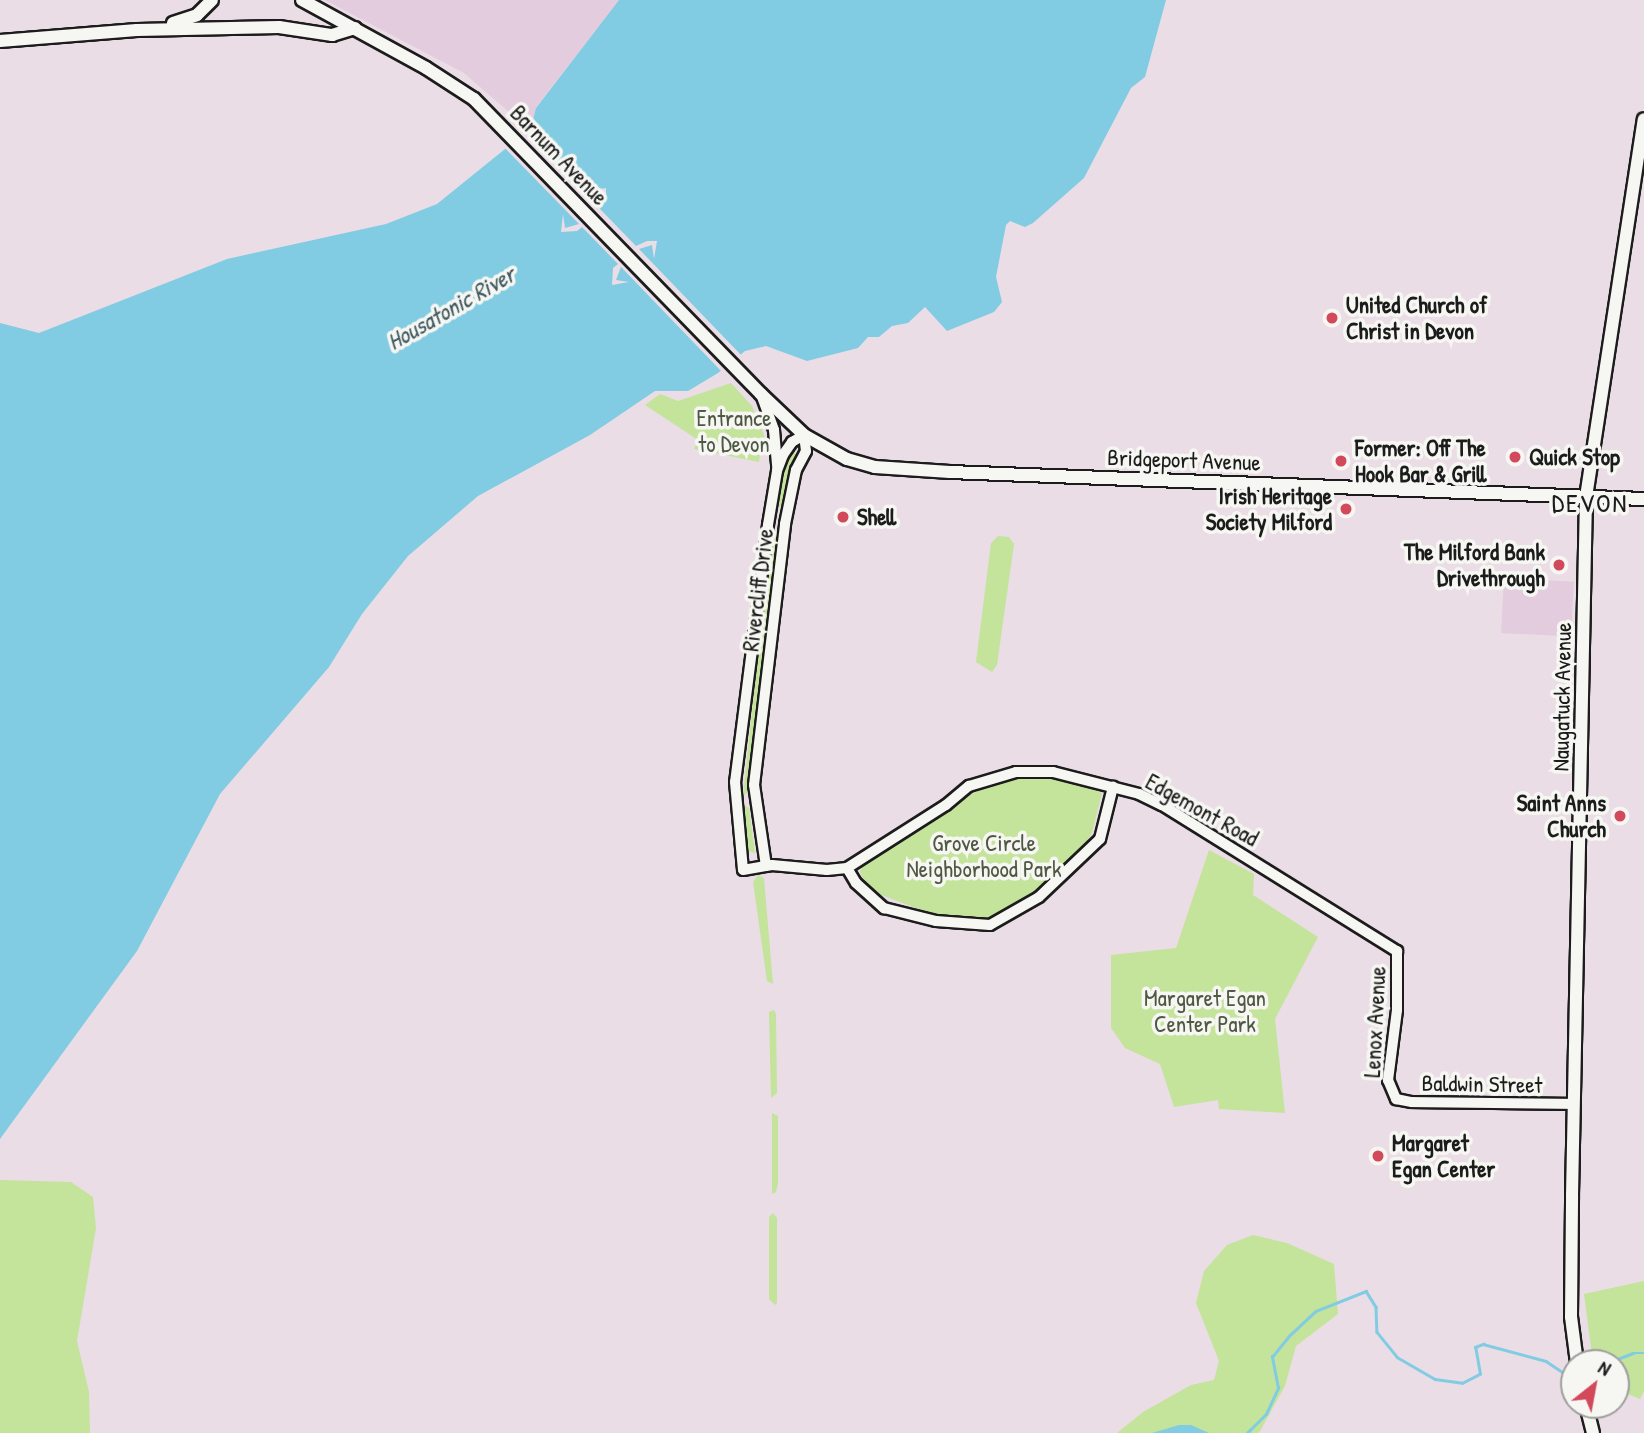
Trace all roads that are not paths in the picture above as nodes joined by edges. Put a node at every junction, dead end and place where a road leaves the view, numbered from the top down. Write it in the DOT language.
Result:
graph roads {
  1 [pos="212,0"];
  2 [pos="302,0"];
  3 [pos="156,29"];
  4 [pos="355,29"];
  5 [pos="0,41"];
  6 [pos="1644,119"];
  7 [pos="751,384"];
  8 [pos="761,394"];
  9 [pos="804,435"];
  10 [pos="777,471"];
  11 [pos="1586,497"];
  12 [pos="1644,499"];
  13 [pos="1113,787"];
  14 [pos="736,800"];
  15 [pos="754,800"];
  16 [pos="766,866"];
  17 [pos="847,868"];
  18 [pos="1397,951"];
  19 [pos="1392,1096"];
  20 [pos="1574,1104"];
  21 [pos="1575,1349"];
  1 -- 3 [label="main road"];
  2 -- 4 [label="main road, Barnum Avenue"];
  3 -- 4 [label="main road"];
  3 -- 5 [label="main road"];
  4 -- 7 [label="main road, Barnum Avenue"];
  6 -- 11 [label="main road, Naugatuck Avenue"];
  7 -- 8 [label="main road, Bridgeport Avenue"];
  8 -- 9 [label="main road, Bridgeport Avenue"];
  8 -- 10 [label="street, Rivercliff Drive"];
  9 -- 10 [label="street, Rivercliff Drive"];
  9 -- 11 [label="main road, Bridgeport Avenue"];
  9 -- 15 [label="street, Rivercliff Drive"];
  10 -- 14 [label="street, Rivercliff Drive"];
  11 -- 12 [label="main road, Bridgeport Avenue"];
  11 -- 20 [label="main road, Naugatuck Avenue"];
  13 -- 17 [label="street, Edgemont Road"];
  13 -- 17 [label="street"];
  13 -- 18 [label="street, Edgemont Road"];
  14 -- 15 [label="street"];
  14 -- 16 [label="street, Rivercliff Drive"];
  15 -- 16 [label="street, Rivercliff Drive"];
  16 -- 17 [label="street"];
  18 -- 19 [label="street, Lenox Avenue"];
  19 -- 20 [label="street, Baldwin Street"];
  20 -- 21 [label="main road, Naugatuck Avenue"];
}
